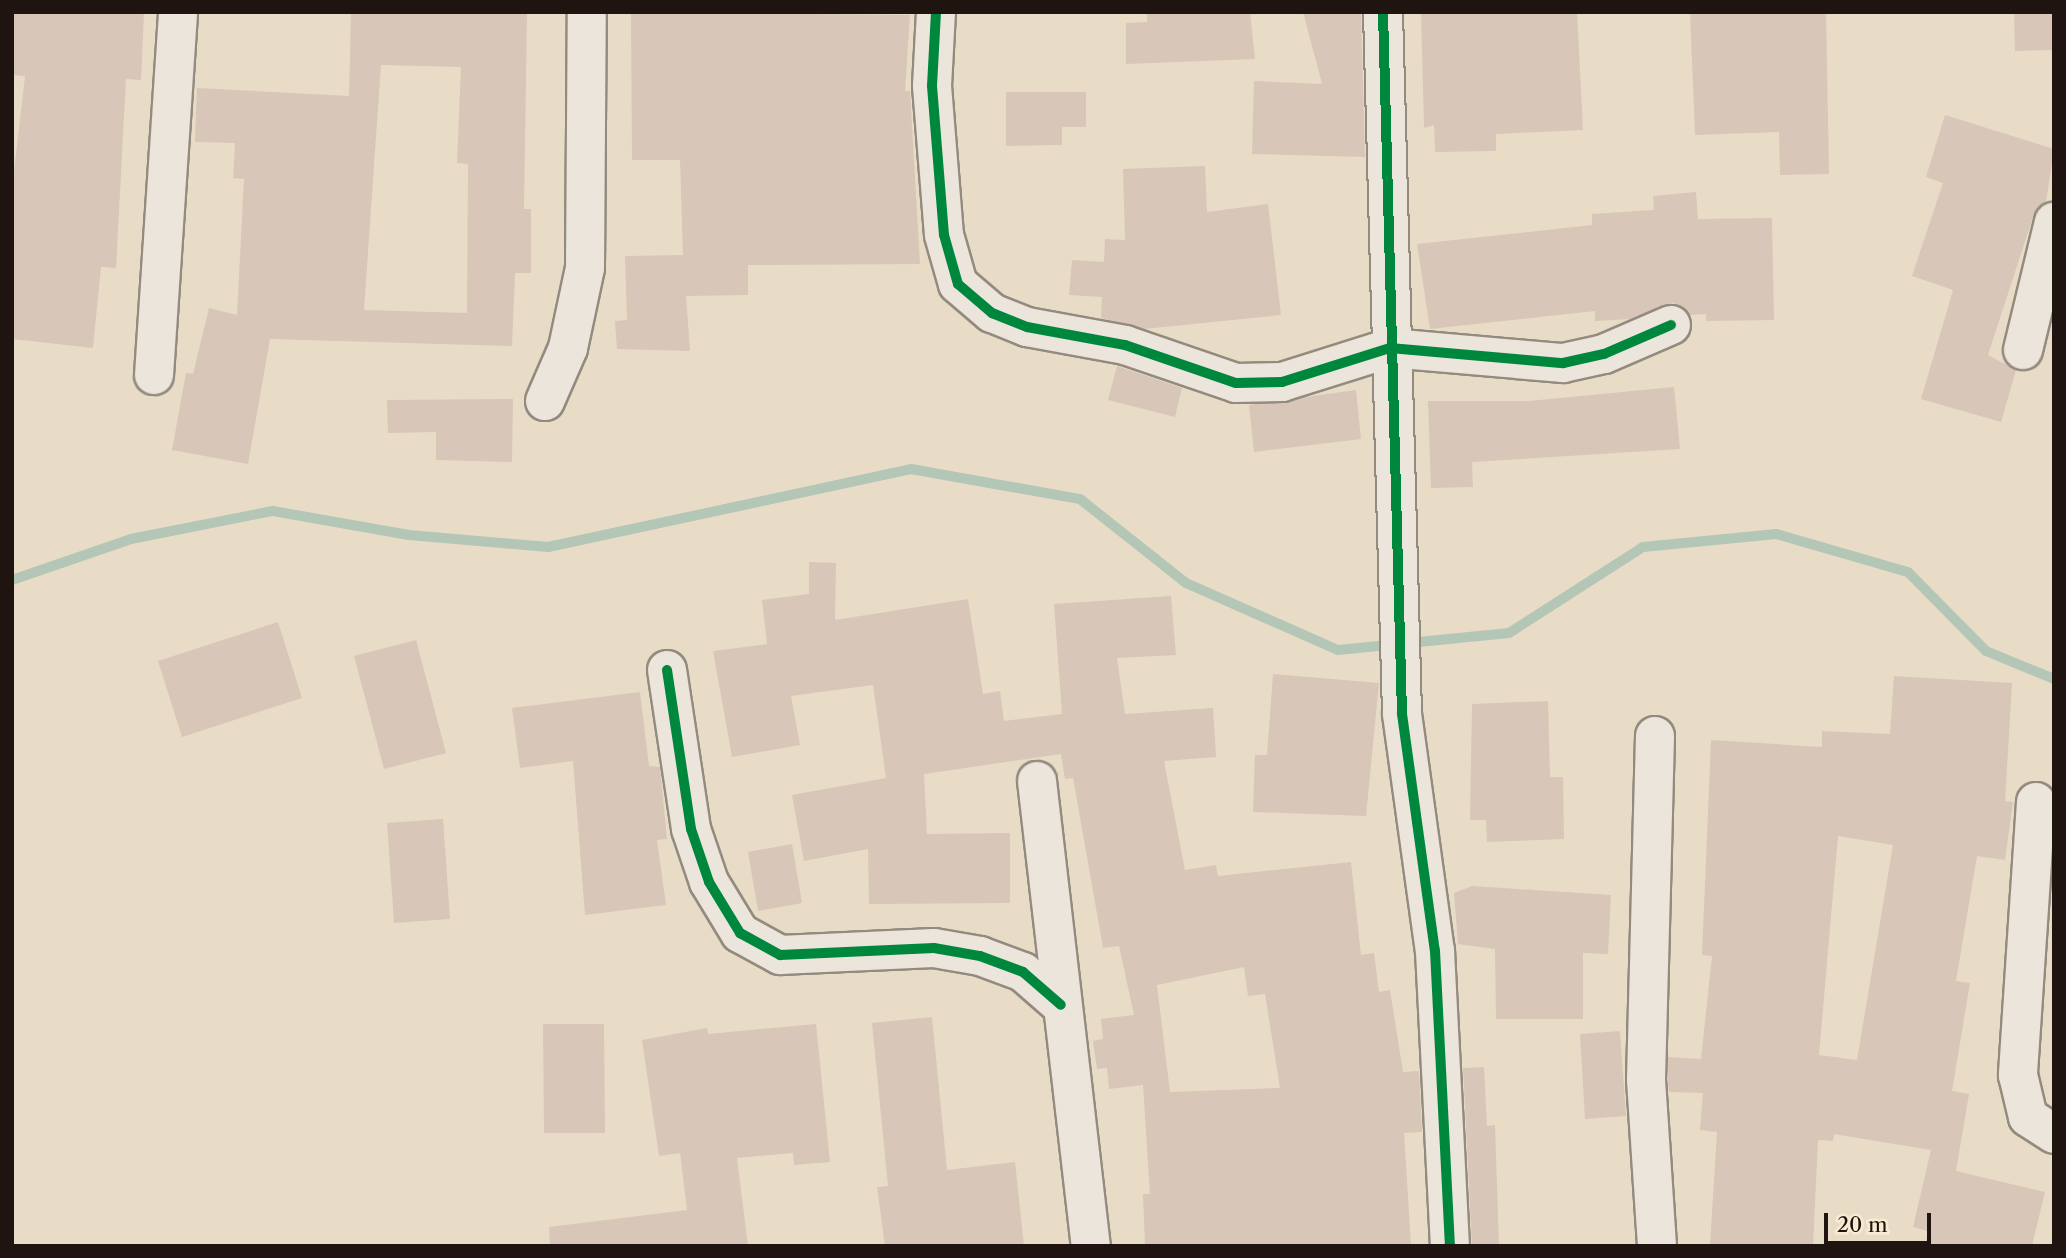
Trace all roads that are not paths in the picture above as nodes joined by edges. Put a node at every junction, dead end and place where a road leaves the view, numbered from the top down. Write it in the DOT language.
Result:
graph roads {
  1 [pos="178,12"];
  2 [pos="587,12"];
  3 [pos="936,12"];
  4 [pos="1383,12"];
  5 [pos="2054,222"];
  6 [pos="1671,325"];
  7 [pos="1390,348"];
  8 [pos="2023,350"];
  9 [pos="154,375"];
  10 [pos="545,401"];
  11 [pos="667,670"];
  12 [pos="1655,737"];
  13 [pos="1037,781"];
  14 [pos="2036,802"];
  15 [pos="1061,1005"];
  16 [pos="2054,1134"];
  17 [pos="1091,1246"];
  18 [pos="1450,1246"];
  19 [pos="1657,1246"];
  1 -- 9 [label="street"];
  2 -- 10 [label="street"];
  3 -- 7 [label="street"];
  4 -- 7 [label="street"];
  5 -- 8 [label="street"];
  6 -- 7 [label="street"];
  7 -- 18 [label="street"];
  11 -- 15 [label="street"];
  12 -- 19 [label="street"];
  13 -- 15 [label="street"];
  14 -- 16 [label="street"];
  15 -- 17 [label="street"];
}
